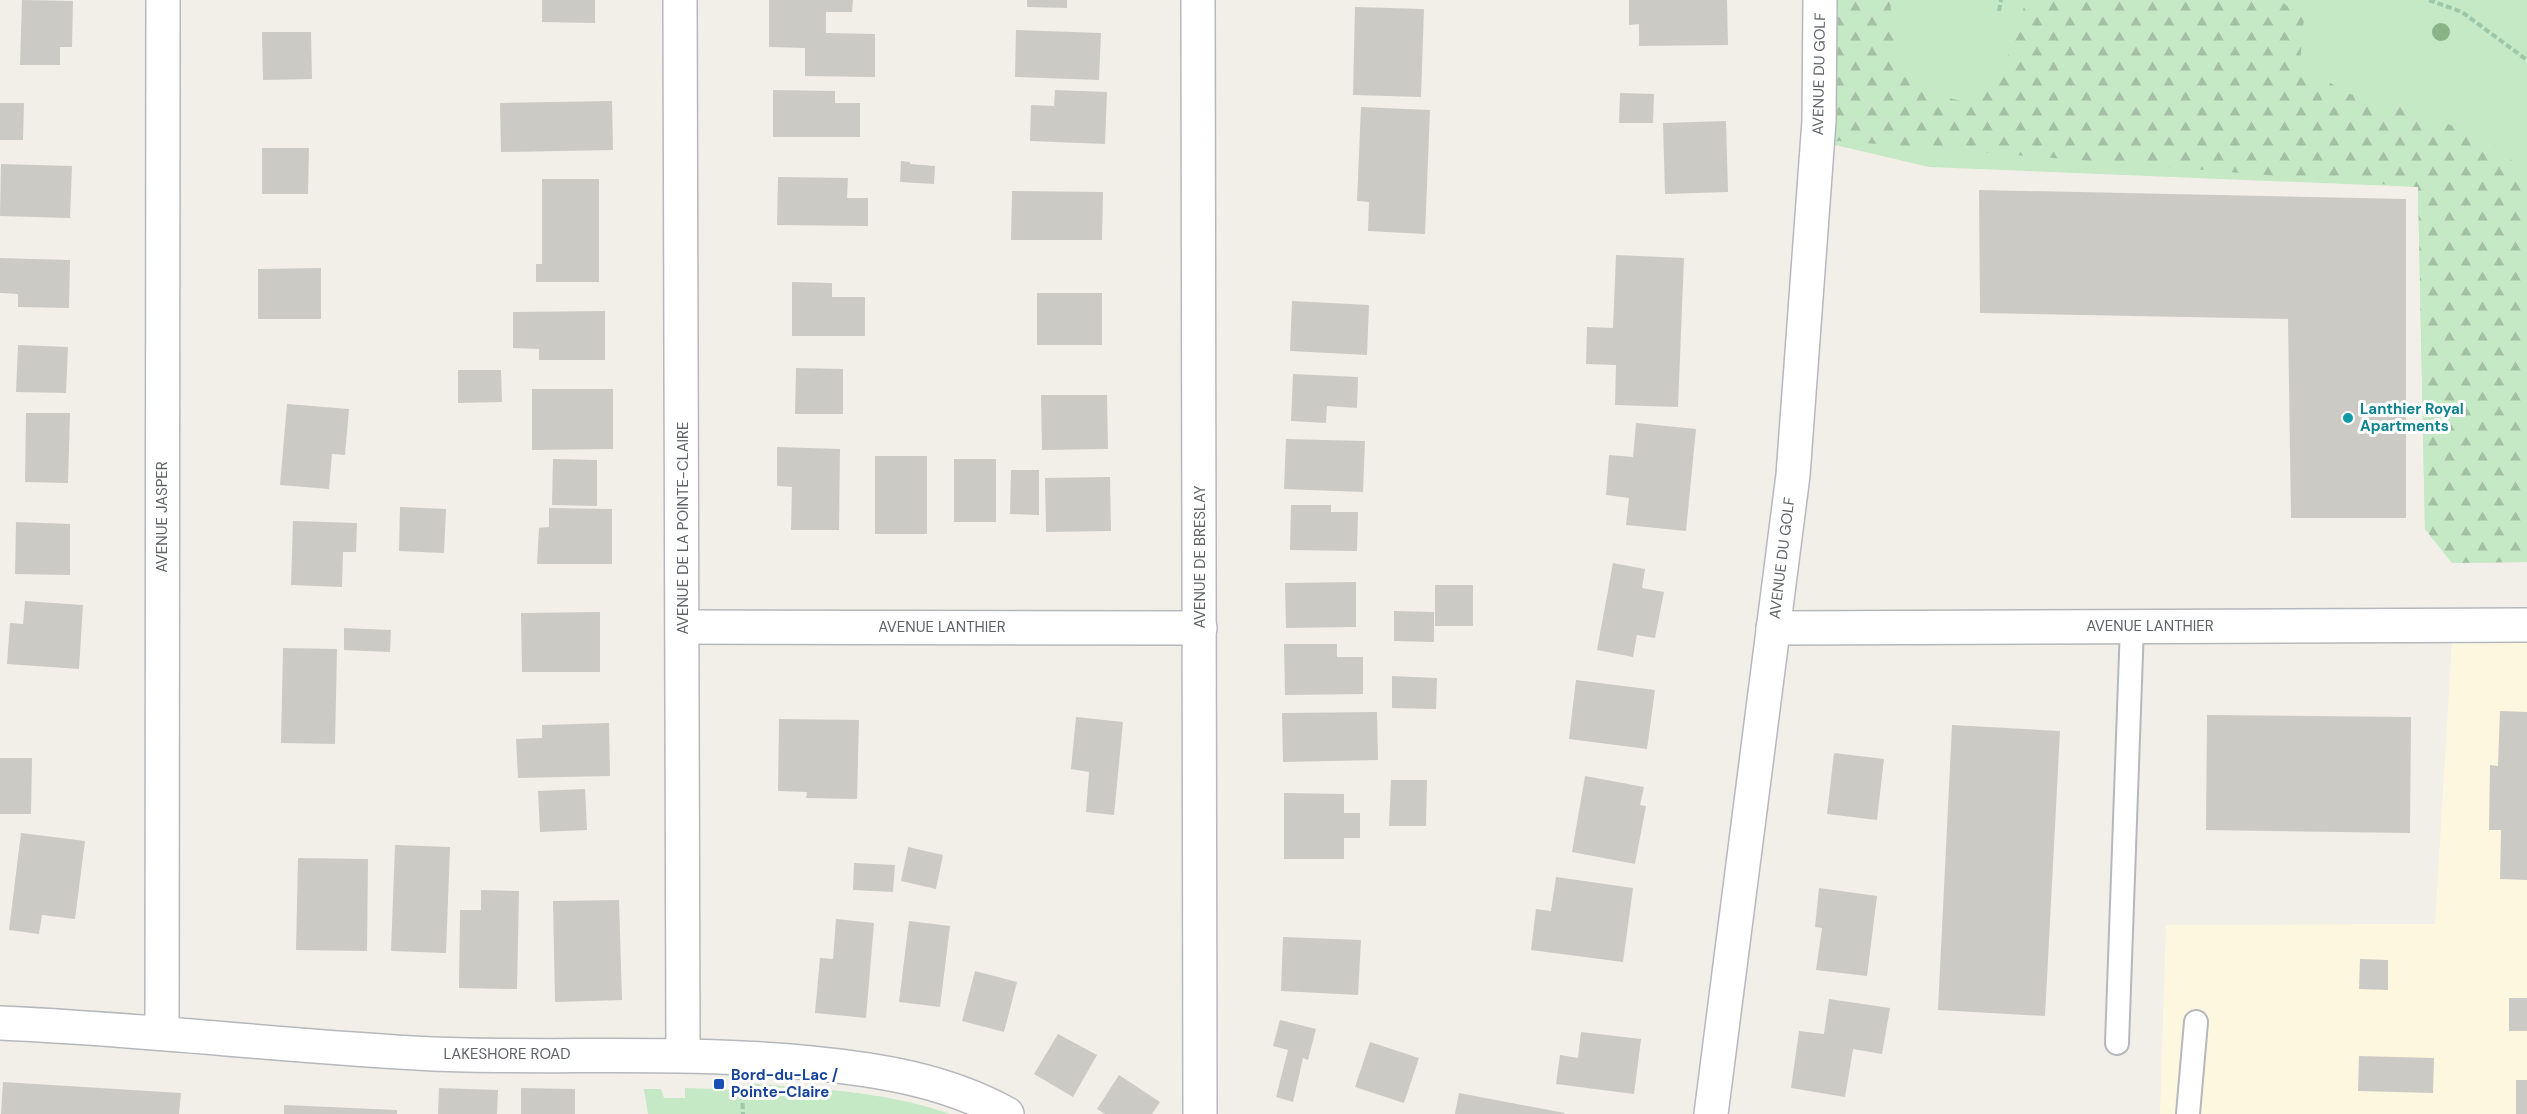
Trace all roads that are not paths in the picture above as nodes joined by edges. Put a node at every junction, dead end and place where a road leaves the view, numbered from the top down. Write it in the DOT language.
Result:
graph roads {
  1 [pos="163,0"];
  2 [pos="680,0"];
  3 [pos="1198,0"];
  4 [pos="1820,0"];
  5 [pos="2527,625"];
  6 [pos="2132,626"];
  7 [pos="683,627"];
  8 [pos="1200,628"];
  9 [pos="1773,628"];
  10 [pos="2196,1022"];
  11 [pos="0,1023"];
  12 [pos="162,1033"];
  13 [pos="2117,1043"];
  14 [pos="683,1055"];
  15 [pos="1007,1114"];
  16 [pos="1200,1114"];
  17 [pos="1711,1114"];
  18 [pos="2188,1114"];
  1 -- 12 [label="street, AVENUE JASPER"];
  2 -- 7 [label="street, AVENUE DE LA POINTE-CLAIRE"];
  3 -- 8 [label="street, AVENUE DE BRESLAY"];
  4 -- 9 [label="street, AVENUE DU GOLF"];
  5 -- 6 [label="street, AVENUE LANTHIER"];
  6 -- 9 [label="street, AVENUE LANTHIER"];
  6 -- 13 [label="lane"];
  7 -- 8 [label="street, AVENUE LANTHIER"];
  7 -- 14 [label="street, AVENUE DE LA POINTE-CLAIRE"];
  8 -- 16 [label="street, AVENUE DE BRESLAY"];
  9 -- 17 [label="street, AVENUE DU GOLF"];
  10 -- 18 [label="lane"];
  11 -- 12 [label="street, LAKESHORE ROAD"];
  12 -- 14 [label="street, LAKESHORE ROAD"];
  14 -- 15 [label="street, LAKESHORE ROAD"];
}
